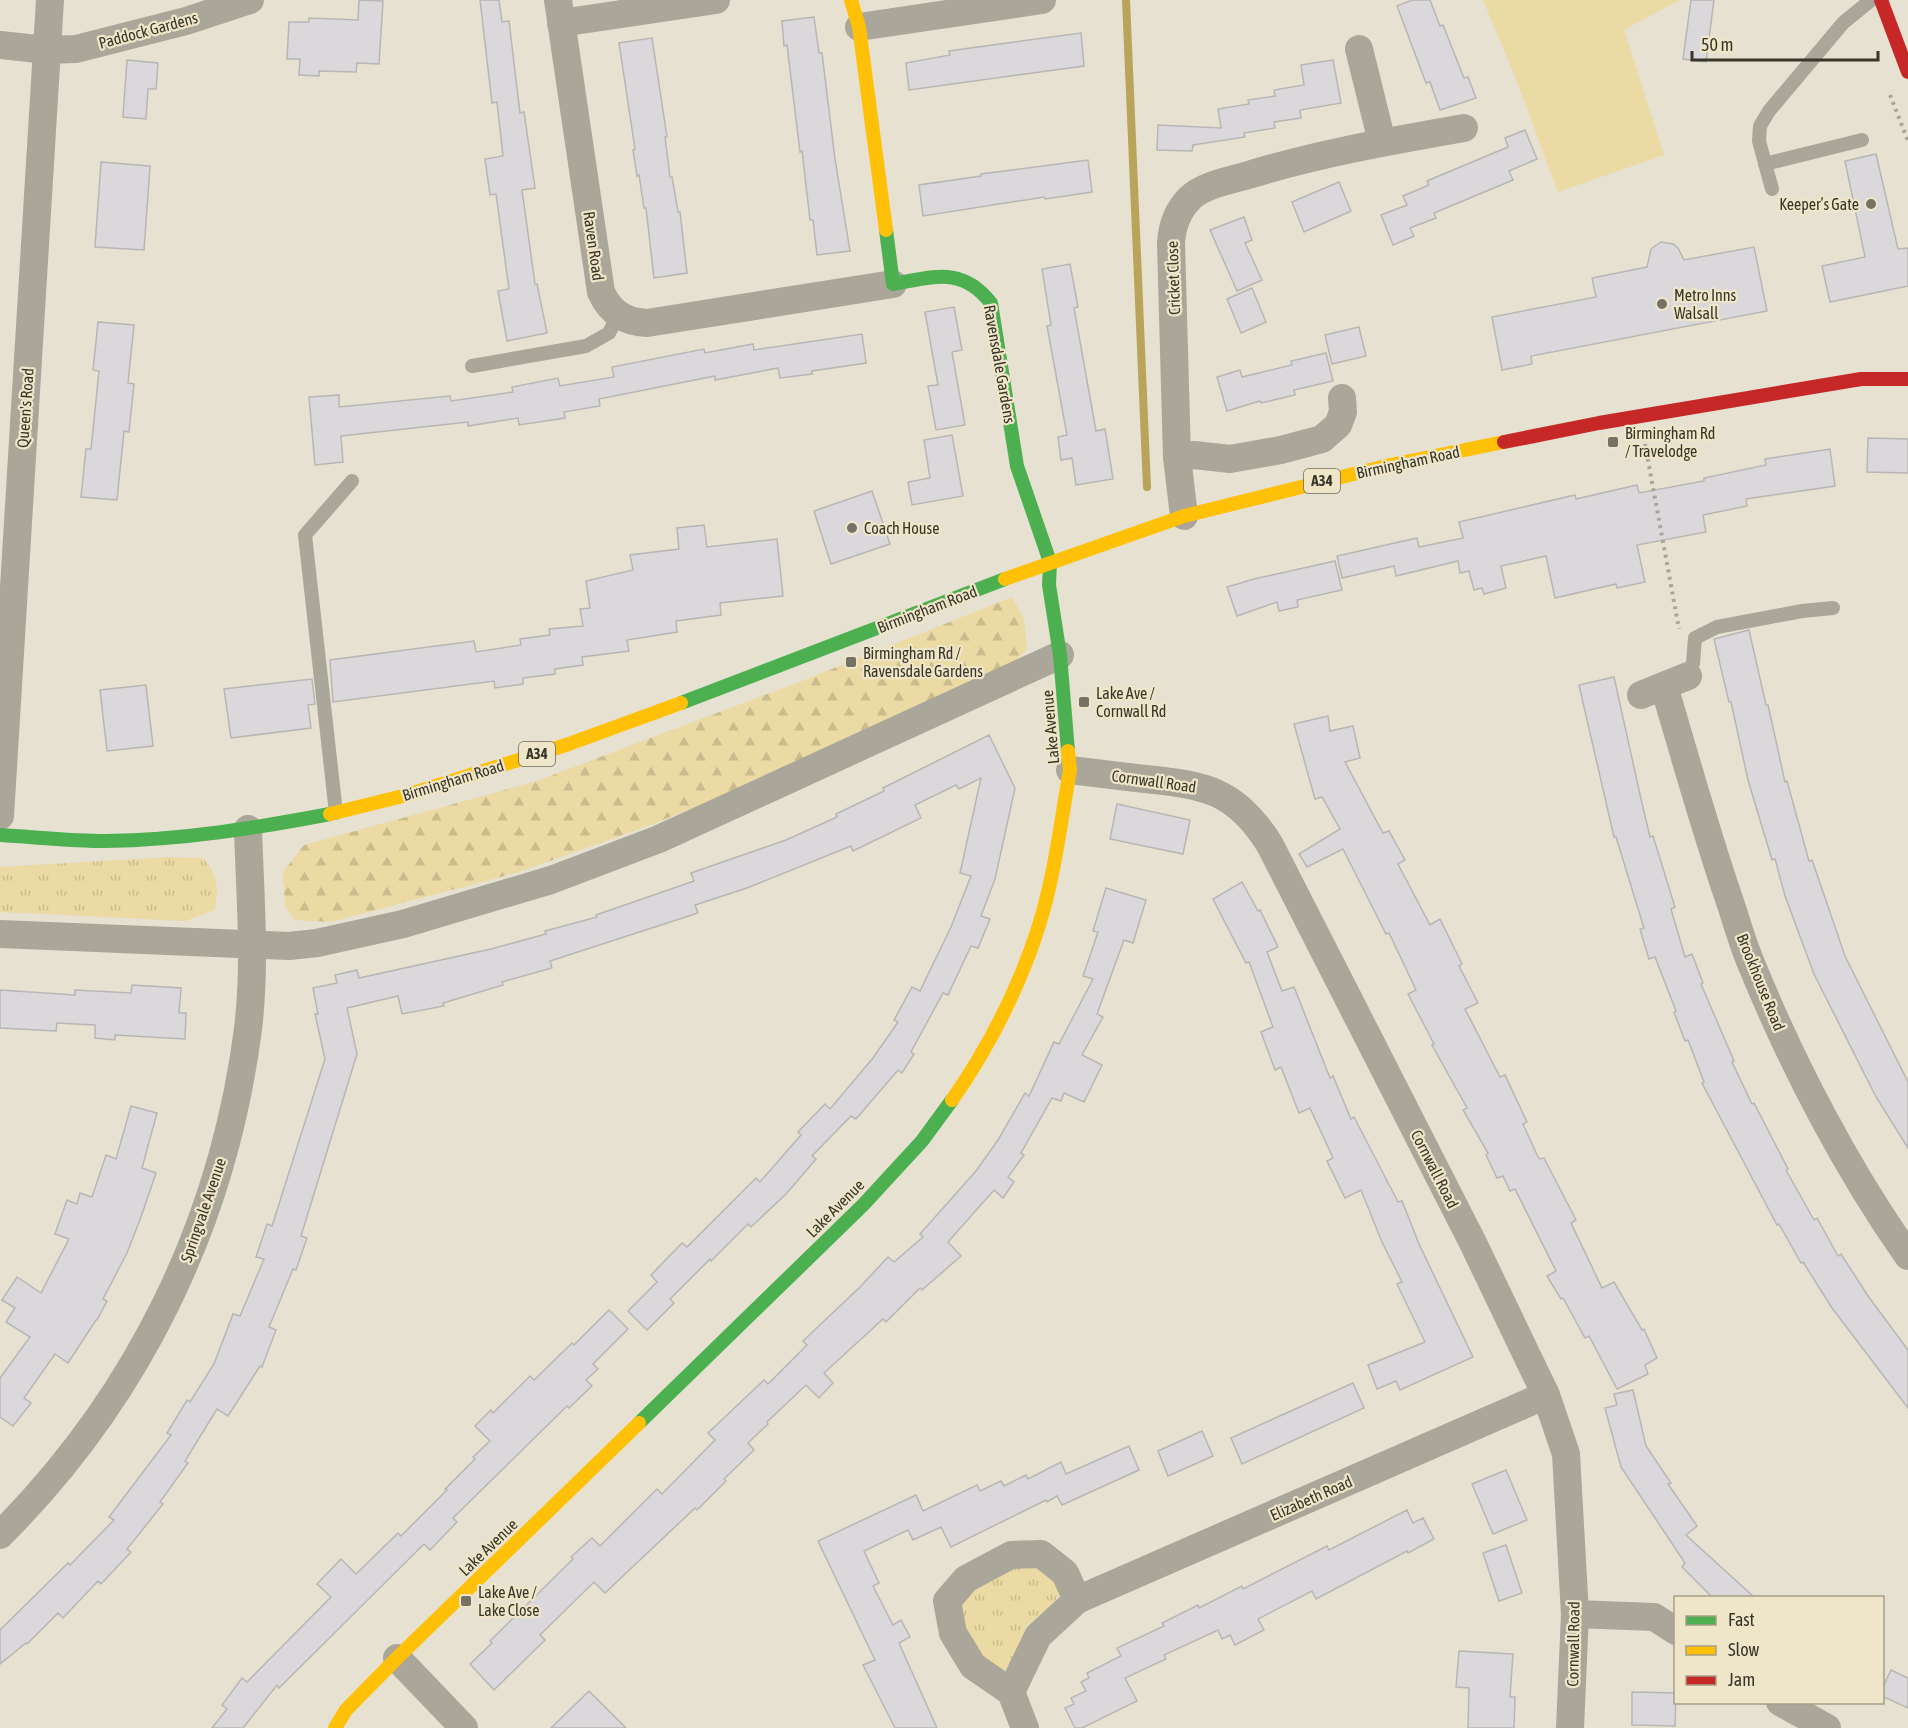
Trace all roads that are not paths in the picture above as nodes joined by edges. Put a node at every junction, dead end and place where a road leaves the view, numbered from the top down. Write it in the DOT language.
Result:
graph roads {
  1 [pos="50,0"];
  2 [pos="249,0"];
  3 [pos="716,0"];
  4 [pos="1042,0"];
  5 [pos="1871,0"];
  6 [pos="1881,0"];
  7 [pos="560,11"];
  8 [pos="855,13"];
  9 [pos="0,45"];
  10 [pos="1359,49"];
  11 [pos="47,50"];
  12 [pos="1908,72"];
  13 [pos="1464,128"];
  14 [pos="1863,140"];
  15 [pos="1382,142"];
  16 [pos="1765,164"];
  17 [pos="1772,189"];
  18 [pos="893,284"];
  19 [pos="618,315"];
  20 [pos="472,366"];
  21 [pos="1899,366"];
  22 [pos="1861,379"];
  23 [pos="1908,379"];
  24 [pos="1342,398"];
  25 [pos="1177,457"];
  26 [pos="352,481"];
  27 [pos="1184,516"];
  28 [pos="1050,562"];
  29 [pos="1833,608"];
  30 [pos="1060,655"];
  31 [pos="1665,686"];
  32 [pos="1070,770"];
  33 [pos="336,813"];
  34 [pos="0,816"];
  35 [pos="248,829"];
  36 [pos="0,835"];
  37 [pos="0,934"];
  38 [pos="252,945"];
  39 [pos="1908,1256"];
  40 [pos="1546,1395"];
  41 [pos="0,1534"];
  42 [pos="1077,1600"];
  43 [pos="1575,1614"];
  44 [pos="1674,1630"];
  45 [pos="397,1658"];
  46 [pos="1011,1692"];
  47 [pos="1784,1704"];
  48 [pos="335,1728"];
  49 [pos="464,1728"];
  50 [pos="1025,1728"];
  51 [pos="1570,1728"];
  52 [pos="1827,1728"];
  1 -- 11 [label="street, Queen's Road"];
  2 -- 11 [label="street, Paddock Gardens"];
  3 -- 7 [label="street"];
  4 -- 8 [label="street"];
  5 -- 16 [label="lane"];
  6 -- 12 [label="main road"];
  7 -- 19 [label="street, Raven Road"];
  8 -- 18 [label="main road"];
  9 -- 11 [label="street, Paddock Gardens"];
  10 -- 15 [label="street"];
  11 -- 34 [label="street, Queen's Road"];
  13 -- 15 [label="street, Cricket Close"];
  14 -- 16 [label="lane"];
  15 -- 25 [label="street, Cricket Close"];
  16 -- 17 [label="lane"];
  18 -- 19 [label="street"];
  18 -- 28 [label="main road, Ravensdale Gardens"];
  19 -- 20 [label="lane"];
  21 -- 22 [label="main road, Birmingham Road / A34"];
  22 -- 23 [label="main road, Birmingham Road / A34"];
  22 -- 27 [label="main road, Birmingham Road / A34"];
  24 -- 25 [label="street"];
  25 -- 27 [label="street, Cricket Close"];
  26 -- 33 [label="lane"];
  27 -- 28 [label="main road, Birmingham Road / A34"];
  28 -- 30 [label="main road, Lake Avenue"];
  28 -- 33 [label="main road, Birmingham Road / A34"];
  29 -- 31 [label="lane"];
  30 -- 32 [label="main road, Lake Avenue"];
  30 -- 38 [label="street"];
  31 -- 39 [label="street, Brookhouse Road"];
  32 -- 40 [label="street, Cornwall Road"];
  32 -- 45 [label="main road, Lake Avenue"];
  33 -- 35 [label="main road, Birmingham Road / A34"];
  35 -- 36 [label="main road, Birmingham Road / A34"];
  35 -- 38 [label="street, Springvale Avenue"];
  37 -- 38 [label="street"];
  38 -- 41 [label="street, Springvale Avenue"];
  40 -- 42 [label="street, Elizabeth Road"];
  40 -- 43 [label="street, Cornwall Road"];
  42 -- 46 [label="street, Elizabeth Road"];
  42 -- 46 [label="street"];
  43 -- 44 [label="street"];
  43 -- 51 [label="street, Cornwall Road"];
  45 -- 48 [label="main road, Lake Avenue"];
  45 -- 49 [label="street"];
  46 -- 50 [label="street"];
  47 -- 52 [label="street"];
}
